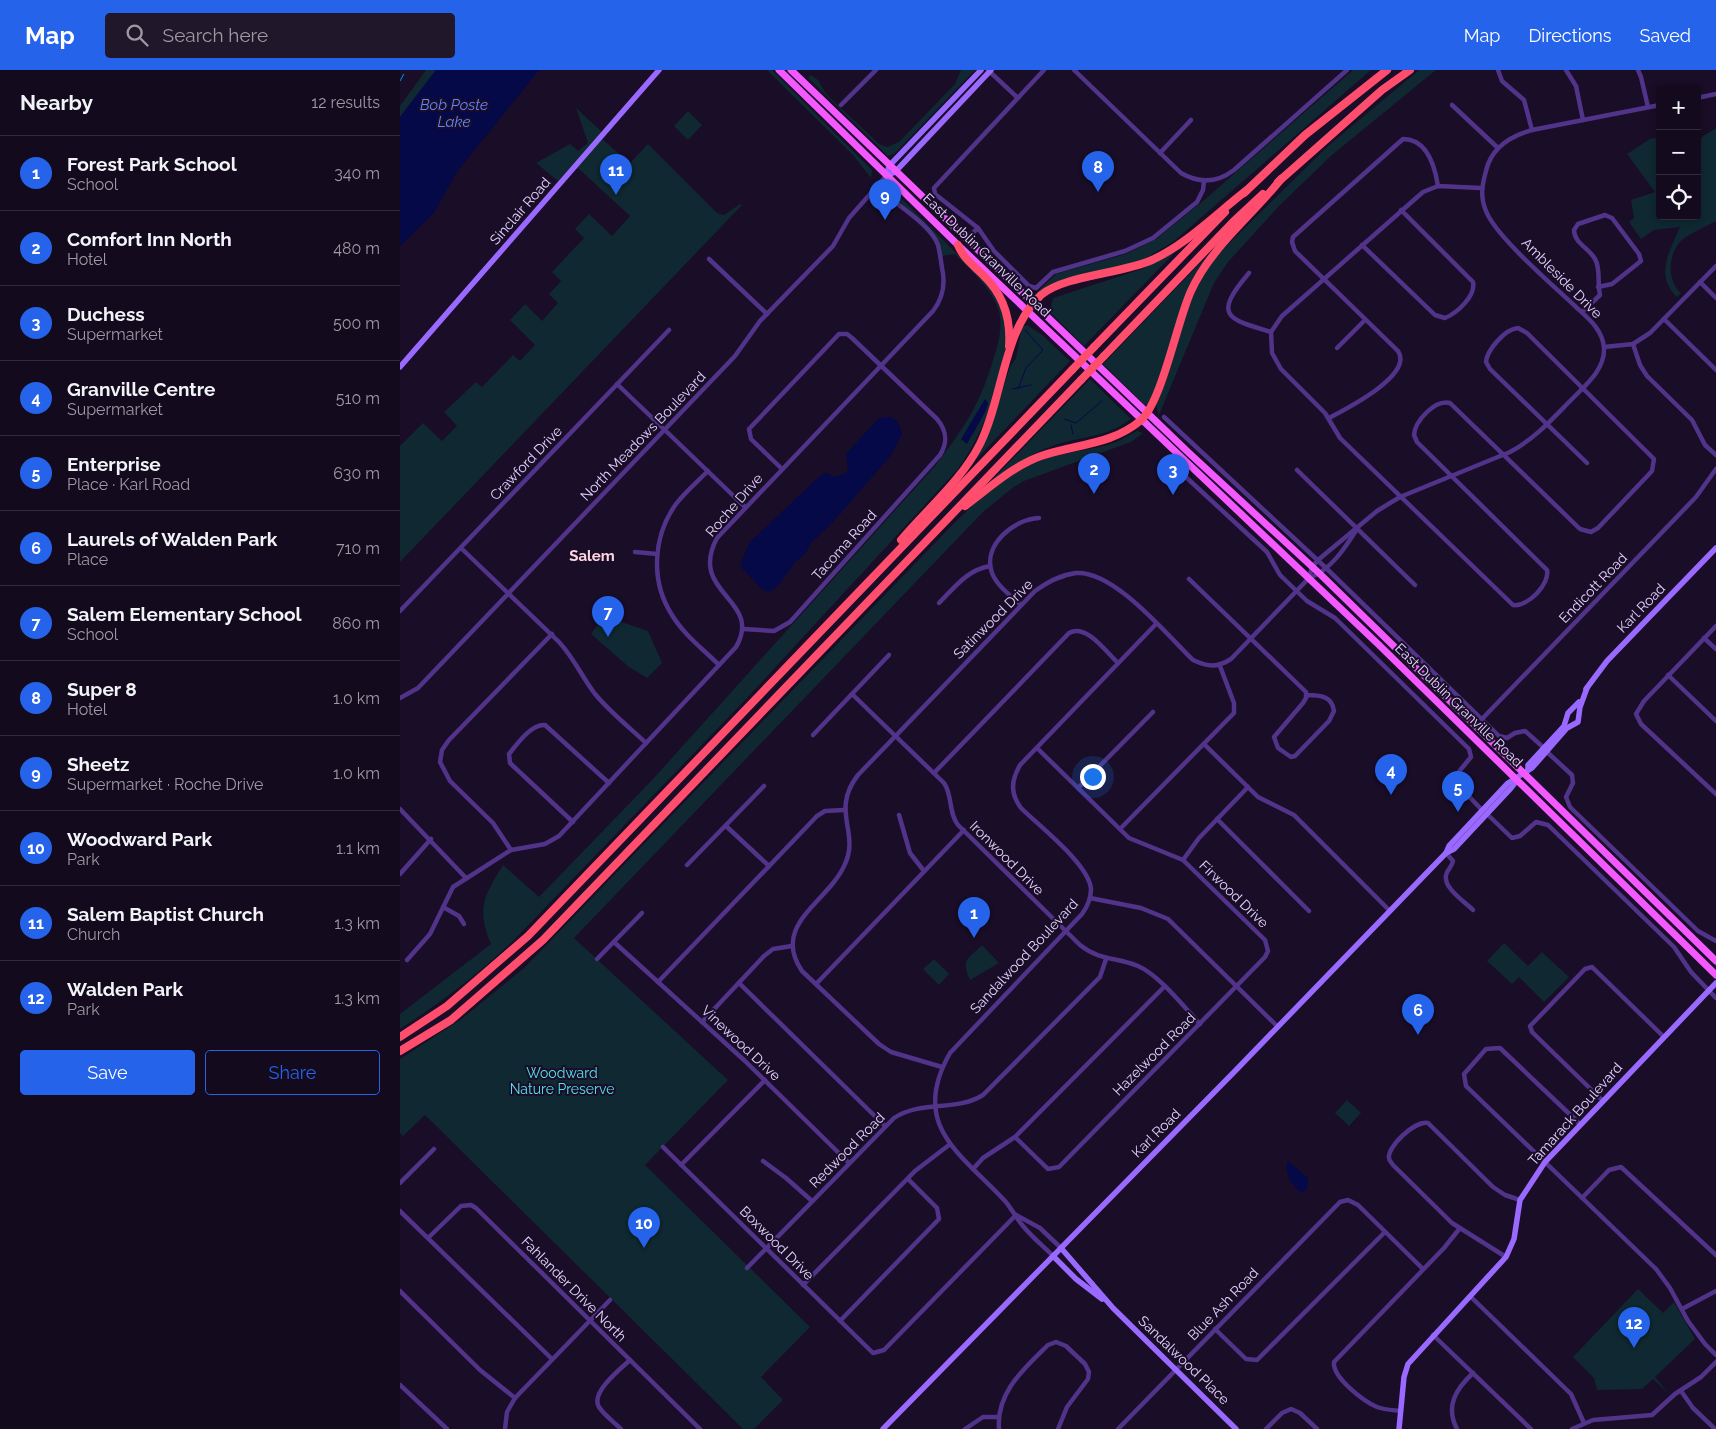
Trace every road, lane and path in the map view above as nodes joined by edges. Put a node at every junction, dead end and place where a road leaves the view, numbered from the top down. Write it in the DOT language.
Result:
graph roads {
  1 [pos="659,70"];
  2 [pos="779,70"];
  3 [pos="791,70"];
  4 [pos="876,70"];
  5 [pos="980,70"];
  6 [pos="989,70"];
  7 [pos="1044,70"];
  8 [pos="1074,70"];
  9 [pos="1347,70"];
  10 [pos="1387,70"];
  11 [pos="1410,70"];
  12 [pos="1498,70"];
  13 [pos="1566,70"];
  14 [pos="1638,70"];
  15 [pos="1716,94"];
  16 [pos="1701,97"];
  17 [pos="1018,98"];
  18 [pos="841,105"];
  19 [pos="1452,105"];
  20 [pos="1656,106"];
  21 [pos="1648,107"];
  22 [pos="1191,120"];
  23 [pos="1583,120"];
  24 [pos="1532,130"];
  25 [pos="1498,148"];
  26 [pos="1160,153"];
  27 [pos="889,166"];
  28 [pos="895,172"];
  29 [pos="886,176"];
  30 [pos="1281,179"];
  31 [pos="1204,182"];
  32 [pos="1438,186"];
  33 [pos="877,187"];
  34 [pos="1482,188"];
  35 [pos="1247,190"];
  36 [pos="1401,210"];
  37 [pos="978,228"];
  38 [pos="966,239"];
  39 [pos="1362,244"];
  40 [pos="958,245"];
  41 [pos="709,259"];
  42 [pos="1716,266"];
  43 [pos="1249,274"];
  44 [pos="1324,279"];
  45 [pos="1700,282"];
  46 [pos="1598,287"];
  47 [pos="1716,298"];
  48 [pos="1034,303"];
  49 [pos="1027,310"];
  50 [pos="1582,312"];
  51 [pos="767,314"];
  52 [pos="1664,319"];
  53 [pos="1365,320"];
  54 [pos="669,330"];
  55 [pos="1271,332"];
  56 [pos="1633,344"];
  57 [pos="1604,347"];
  58 [pos="1337,348"];
  59 [pos="1008,359"];
  60 [pos="401,365"];
  61 [pos="881,366"];
  62 [pos="1716,370"];
  63 [pos="617,384"];
  64 [pos="1583,387"];
  65 [pos="1148,413"];
  66 [pos="1164,416"];
  67 [pos="1329,418"];
  68 [pos="1141,420"];
  69 [pos="1547,425"];
  70 [pos="665,430"];
  71 [pos="1503,454"];
  72 [pos="1716,455"];
  73 [pos="1180,457"];
  74 [pos="1587,463"];
  75 [pos="1716,468"];
  76 [pos="782,469"];
  77 [pos="1297,470"];
  78 [pos="708,471"];
  79 [pos="1452,476"];
  80 [pos="1246,493"];
  81 [pos="1400,498"];
  82 [pos="1240,500"];
  83 [pos="745,507"];
  84 [pos="1039,518"];
  85 [pos="944,523"];
  86 [pos="1357,529"];
  87 [pos="461,548"];
  88 [pos="1716,548"];
  89 [pos="635,552"];
  90 [pos="657,554"];
  91 [pos="1318,560"];
  92 [pos="990,566"];
  93 [pos="1312,568"];
  94 [pos="1326,568"];
  95 [pos="1320,574"];
  96 [pos="1310,578"];
  97 [pos="869,579"];
  98 [pos="1189,579"];
  99 [pos="1415,585"];
  100 [pos="1298,590"];
  101 [pos="508,593"];
  102 [pos="939,603"];
  103 [pos="1021,605"];
  104 [pos="400,611"];
  105 [pos="1156,624"];
  106 [pos="1716,626"];
  107 [pos="743,629"];
  108 [pos="552,634"];
  109 [pos="1251,638"];
  110 [pos="1704,638"];
  111 [pos="1716,649"];
  112 [pos="889,655"];
  113 [pos="1118,663"];
  114 [pos="719,665"];
  115 [pos="1220,666"];
  116 [pos="1668,675"];
  117 [pos="1587,688"];
  118 [pos="852,694"];
  119 [pos="1306,695"];
  120 [pos="400,698"];
  121 [pos="1573,710"];
  122 [pos="1153,712"];
  123 [pos="1580,714"];
  124 [pos="1482,719"];
  125 [pos="1568,720"];
  126 [pos="1716,721"];
  127 [pos="1574,724"];
  128 [pos="813,735"];
  129 [pos="895,736"];
  130 [pos="646,743"];
  131 [pos="1204,744"];
  132 [pos="1037,748"];
  133 [pos="1546,750"];
  134 [pos="1526,771"];
  135 [pos="934,774"];
  136 [pos="1517,779"];
  137 [pos="609,783"];
  138 [pos="764,786"];
  139 [pos="1248,787"];
  140 [pos="1078,788"];
  141 [pos="1716,794"];
  142 [pos="400,809"];
  143 [pos="844,810"];
  144 [pos="1485,812"];
  145 [pos="899,815"];
  146 [pos="1218,819"];
  147 [pos="573,822"];
  148 [pos="726,826"];
  149 [pos="1120,829"];
  150 [pos="964,830"];
  151 [pos="431,839"];
  152 [pos="511,850"];
  153 [pos="1446,853"];
  154 [pos="1183,860"];
  155 [pos="687,866"];
  156 [pos="769,866"];
  157 [pos="924,871"];
  158 [pos="400,874"];
  159 [pos="466,878"];
  160 [pos="1090,898"];
  161 [pos="443,907"];
  162 [pos="1390,910"];
  163 [pos="1473,910"];
  164 [pos="1309,911"];
  165 [pos="642,913"];
  166 [pos="464,924"];
  167 [pos="1066,931"];
  168 [pos="1716,941"];
  169 [pos="614,942"];
  170 [pos="792,946"];
  171 [pos="1268,951"];
  172 [pos="1106,959"];
  173 [pos="407,960"];
  174 [pos="597,960"];
  175 [pos="1716,961"];
  176 [pos="1716,975"];
  177 [pos="658,982"];
  178 [pos="739,983"];
  179 [pos="1716,983"];
  180 [pos="816,984"];
  181 [pos="1237,986"];
  182 [pos="1164,987"];
  183 [pos="1709,991"];
  184 [pos="1716,998"];
  185 [pos="702,1022"];
  186 [pos="1200,1024"];
  187 [pos="1277,1026"];
  188 [pos="400,1037"];
  189 [pos="1664,1037"];
  190 [pos="400,1051"];
  191 [pos="942,1067"];
  192 [pos="765,1080"];
  193 [pos="1602,1101"];
  194 [pos="935,1106"];
  195 [pos="1580,1124"];
  196 [pos="885,1126"];
  197 [pos="1015,1137"];
  198 [pos="949,1145"];
  199 [pos="663,1147"];
  200 [pos="434,1148"];
  201 [pos="763,1161"];
  202 [pos="1545,1162"];
  203 [pos="849,1163"];
  204 [pos="681,1165"];
  205 [pos="973,1169"];
  206 [pos="908,1179"];
  207 [pos="400,1183"];
  208 [pos="1582,1198"];
  209 [pos="1520,1200"];
  210 [pos="812,1201"];
  211 [pos="400,1210"];
  212 [pos="1016,1215"];
  213 [pos="1460,1228"];
  214 [pos="1385,1232"];
  215 [pos="428,1238"];
  216 [pos="766,1248"];
  217 [pos="1061,1248"];
  218 [pos="1716,1255"];
  219 [pos="1053,1256"];
  220 [pos="1506,1257"];
  221 [pos="747,1268"];
  222 [pos="1423,1270"];
  223 [pos="803,1285"];
  224 [pos="400,1291"];
  225 [pos="1716,1291"];
  226 [pos="1471,1297"];
  227 [pos="610,1300"];
  228 [pos="1114,1308"];
  229 [pos="1682,1308"];
  230 [pos="590,1321"];
  231 [pos="840,1321"];
  232 [pos="1215,1329"];
  233 [pos="1433,1335"];
  234 [pos="1716,1355"];
  235 [pos="552,1359"];
  236 [pos="630,1360"];
  237 [pos="1716,1362"];
  238 [pos="1175,1369"];
  239 [pos="1473,1373"];
  240 [pos="400,1385"];
  241 [pos="1681,1391"];
  242 [pos="515,1398"];
  243 [pos="1401,1411"];
  244 [pos="998,1417"];
  245 [pos="1584,1422"];
  246 [pos="447,1429"];
  247 [pos="504,1429"];
  248 [pos="621,1429"];
  249 [pos="700,1429"];
  250 [pos="882,1429"];
  251 [pos="965,1429"];
  252 [pos="1000,1429"];
  253 [pos="1058,1429"];
  254 [pos="1118,1429"];
  255 [pos="1236,1429"];
  256 [pos="1266,1429"];
  257 [pos="1317,1429"];
  258 [pos="1399,1429"];
  259 [pos="1457,1429"];
  260 [pos="1531,1429"];
  261 [pos="1572,1429"];
  262 [pos="1715,1429"];
  1 -- 60 [label="main road, Sinclair Road"];
  2 -- 29 [label="main road, East Dublin Granville Road"];
  3 -- 27 [label="main road, East Dublin Granville Road"];
  4 -- 18 [label="street"];
  5 -- 27 [label="main road"];
  6 -- 17 [label="street"];
  6 -- 28 [label="main road"];
  7 -- 17 [label="street"];
  8 -- 26 [label="street"];
  9 -- 31 [label="street"];
  10 -- 35 [label="highway"];
  11 -- 30 [label="highway"];
  12 -- 24 [label="street"];
  13 -- 23 [label="street"];
  14 -- 21 [label="street"];
  15 -- 16 [label="street"];
  17 -- 37 [label="street, East Dublin Granville Road"];
  19 -- 25 [label="street"];
  20 -- 21 [label="street, Ambleside Drive"];
  21 -- 23 [label="street, Ambleside Drive"];
  22 -- 26 [label="street"];
  23 -- 24 [label="street, Ambleside Drive"];
  24 -- 25 [label="street, Ambleside Drive"];
  25 -- 34 [label="street, Ambleside Drive"];
  26 -- 31 [label="street"];
  27 -- 28 [label="main road, East Dublin Granville Road"];
  27 -- 29 [label="main road"];
  28 -- 29 [label="main road"];
  28 -- 38 [label="main road, East Dublin Granville Road"];
  29 -- 33 [label="street, North Meadows Boulevard"];
  29 -- 40 [label="main road, East Dublin Granville Road"];
  30 -- 65 [label="highway"];
  30 -- 85 [label="highway, bridge"];
  31 -- 37 [label="street, East Dublin Granville Road"];
  32 -- 34 [label="street"];
  32 -- 36 [label="street"];
  32 -- 44 [label="street"];
  33 -- 51 [label="street, North Meadows Boulevard"];
  33 -- 61 [label="street, Roche Drive"];
  34 -- 50 [label="street, Ambleside Drive"];
  35 -- 48 [label="highway"];
  35 -- 97 [label="highway, bridge"];
  36 -- 39 [label="street"];
  36 -- 39 [label="street"];
  37 -- 38 [label="street, East Dublin Granville Road"];
  38 -- 48 [label="main road, East Dublin Granville Road"];
  39 -- 44 [label="street"];
  40 -- 49 [label="main road, East Dublin Granville Road"];
  40 -- 59 [label="highway"];
  41 -- 51 [label="street"];
  42 -- 45 [label="street"];
  43 -- 55 [label="street"];
  44 -- 53 [label="street"];
  44 -- 55 [label="street"];
  45 -- 47 [label="street"];
  45 -- 52 [label="street"];
  46 -- 46 [label="street"];
  46 -- 50 [label="street"];
  48 -- 49 [label="highway"];
  48 -- 65 [label="main road, East Dublin Granville Road"];
  49 -- 59 [label="highway"];
  49 -- 68 [label="main road, East Dublin Granville Road"];
  50 -- 57 [label="street, Ambleside Drive"];
  51 -- 70 [label="street, North Meadows Boulevard"];
  52 -- 56 [label="street"];
  52 -- 62 [label="street"];
  53 -- 58 [label="street"];
  53 -- 67 [label="street"];
  54 -- 63 [label="street, Crawford Drive"];
  55 -- 67 [label="street"];
  56 -- 57 [label="street"];
  56 -- 72 [label="street"];
  57 -- 64 [label="street"];
  59 -- 97 [label="highway"];
  61 -- 76 [label="street, Roche Drive"];
  61 -- 76 [label="street"];
  61 -- 107 [label="street, Tacoma Road"];
  63 -- 70 [label="street"];
  63 -- 87 [label="street, Crawford Drive"];
  64 -- 69 [label="street"];
  64 -- 69 [label="street"];
  64 -- 71 [label="street"];
  65 -- 68 [label="highway"];
  65 -- 82 [label="main road, East Dublin Granville Road"];
  66 -- 80 [label="street, East Dublin Granville Road"];
  67 -- 81 [label="street"];
  68 -- 73 [label="main road, East Dublin Granville Road"];
  68 -- 85 [label="highway"];
  69 -- 71 [label="street"];
  69 -- 74 [label="street"];
  70 -- 78 [label="street"];
  70 -- 101 [label="street, North Meadows Boulevard"];
  71 -- 79 [label="street"];
  71 -- 79 [label="street"];
  73 -- 96 [label="main road, East Dublin Granville Road"];
  73 -- 100 [label="street, East Dublin Granville Road"];
  75 -- 124 [label="street, Endicott Road"];
  76 -- 83 [label="street, Roche Drive"];
  77 -- 86 [label="street"];
  78 -- 83 [label="street"];
  78 -- 90 [label="street"];
  79 -- 81 [label="street"];
  79 -- 81 [label="street"];
  80 -- 82 [label="street"];
  80 -- 91 [label="street, East Dublin Granville Road"];
  81 -- 86 [label="street"];
  82 -- 93 [label="main road, East Dublin Granville Road"];
  83 -- 107 [label="street, Roche Drive"];
  84 -- 92 [label="street"];
  85 -- 190 [label="highway"];
  86 -- 91 [label="street"];
  86 -- 94 [label="street"];
  86 -- 99 [label="street"];
  87 -- 101 [label="street"];
  87 -- 104 [label="street, Crawford Drive"];
  88 -- 117 [label="main road, Karl Road"];
  89 -- 90 [label="street"];
  90 -- 114 [label="street"];
  91 -- 93 [label="street"];
  91 -- 94 [label="street, East Dublin Granville Road"];
  92 -- 102 [label="street"];
  92 -- 103 [label="street"];
  93 -- 95 [label="main road, East Dublin Granville Road"];
  93 -- 96 [label="street"];
  94 -- 95 [label="street"];
  94 -- 124 [label="street, East Dublin Granville Road"];
  95 -- 96 [label="street"];
  95 -- 134 [label="main road, East Dublin Granville Road"];
  96 -- 100 [label="street"];
  96 -- 136 [label="main road, East Dublin Granville Road"];
  97 -- 188 [label="highway"];
  98 -- 109 [label="street"];
  100 -- 109 [label="street"];
  100 -- 144 [label="street, East Dublin Granville Road"];
  101 -- 108 [label="street"];
  101 -- 120 [label="street, North Meadows Boulevard"];
  103 -- 105 [label="street, Satinwood Drive"];
  103 -- 129 [label="street, Satinwood Drive"];
  105 -- 113 [label="street, Sandalwood Boulevard"];
  105 -- 115 [label="street, Satinwood Drive"];
  106 -- 110 [label="street"];
  107 -- 114 [label="street"];
  108 -- 130 [label="street"];
  108 -- 152 [label="street"];
  109 -- 115 [label="street"];
  109 -- 119 [label="street"];
  110 -- 111 [label="street"];
  110 -- 116 [label="street"];
  112 -- 118 [label="street"];
  113 -- 132 [label="street, Sandalwood Boulevard"];
  113 -- 135 [label="street"];
  114 -- 130 [label="street"];
  115 -- 131 [label="street"];
  116 -- 126 [label="street"];
  116 -- 141 [label="street"];
  117 -- 121 [label="main road, Karl Road"];
  117 -- 123 [label="main road, Karl Road"];
  118 -- 128 [label="street"];
  118 -- 129 [label="street, Ironwood Drive"];
  119 -- 119 [label="street"];
  121 -- 123 [label="main road"];
  121 -- 125 [label="main road"];
  122 -- 140 [label="street"];
  123 -- 127 [label="main road"];
  124 -- 133 [label="street, East Dublin Granville Road"];
  125 -- 127 [label="main road"];
  125 -- 133 [label="main road, Karl Road"];
  127 -- 133 [label="main road, Karl Road"];
  129 -- 135 [label="street, Ironwood Drive"];
  129 -- 143 [label="street, Satinwood Drive"];
  130 -- 137 [label="street"];
  131 -- 139 [label="street"];
  131 -- 149 [label="street"];
  132 -- 140 [label="street, Firwood Drive"];
  132 -- 160 [label="street, Sandalwood Boulevard"];
  133 -- 134 [label="main road, Karl Road"];
  133 -- 168 [label="street, East Dublin Granville Road"];
  134 -- 136 [label="main road, Karl Road"];
  134 -- 175 [label="main road, East Dublin Granville Road"];
  135 -- 150 [label="street, Ironwood Drive"];
  136 -- 144 [label="main road, Karl Road"];
  136 -- 176 [label="main road, East Dublin Granville Road"];
  137 -- 147 [label="street"];
  137 -- 147 [label="street"];
  138 -- 148 [label="street"];
  139 -- 146 [label="street"];
  139 -- 162 [label="street"];
  140 -- 149 [label="street, Firwood Drive"];
  142 -- 151 [label="street"];
  143 -- 156 [label="street"];
  143 -- 170 [label="street, Satinwood Drive"];
  144 -- 153 [label="main road, Karl Road"];
  144 -- 183 [label="street, East Dublin Granville Road"];
  145 -- 157 [label="street"];
  146 -- 154 [label="street"];
  146 -- 164 [label="street"];
  147 -- 152 [label="street"];
  148 -- 155 [label="street"];
  148 -- 156 [label="street"];
  149 -- 154 [label="street, Firwood Drive"];
  150 -- 157 [label="street"];
  150 -- 167 [label="street, Ironwood Drive"];
  151 -- 158 [label="street"];
  151 -- 159 [label="street"];
  152 -- 159 [label="street"];
  153 -- 162 [label="main road, Karl Road"];
  153 -- 163 [label="street"];
  154 -- 171 [label="street, Firwood Drive"];
  156 -- 177 [label="street"];
  157 -- 180 [label="street"];
  159 -- 161 [label="street"];
  160 -- 167 [label="street, Sandalwood Boulevard"];
  160 -- 181 [label="street"];
  161 -- 166 [label="street"];
  161 -- 173 [label="street"];
  162 -- 187 [label="main road, Karl Road"];
  165 -- 169 [label="street"];
  167 -- 172 [label="street, Ironwood Drive"];
  167 -- 191 [label="street, Sandalwood Boulevard"];
  169 -- 174 [label="street"];
  169 -- 177 [label="street, Vinewood Drive"];
  170 -- 178 [label="street"];
  170 -- 180 [label="street"];
  171 -- 181 [label="street, Hazelwood Road"];
  172 -- 182 [label="street, Ironwood Drive"];
  172 -- 194 [label="street, Redwood Road"];
  177 -- 185 [label="street, Vinewood Drive"];
  178 -- 185 [label="street"];
  178 -- 196 [label="street"];
  179 -- 183 [label="main road, Tamarack Boulevard"];
  180 -- 191 [label="street"];
  181 -- 186 [label="street, Hazelwood Road"];
  181 -- 187 [label="street"];
  182 -- 186 [label="street, Ironwood Drive"];
  182 -- 197 [label="street"];
  183 -- 184 [label="street, East Dublin Granville Road"];
  183 -- 189 [label="main road, Tamarack Boulevard"];
  185 -- 192 [label="street, Vinewood Drive"];
  186 -- 197 [label="street, Hazelwood Road"];
  187 -- 217 [label="main road, Karl Road"];
  189 -- 193 [label="main road, Tamarack Boulevard"];
  189 -- 193 [label="street"];
  191 -- 194 [label="street, Sandalwood Boulevard"];
  192 -- 203 [label="street, Vinewood Drive"];
  192 -- 204 [label="street"];
  193 -- 195 [label="main road, Tamarack Boulevard"];
  194 -- 196 [label="street, Redwood Road"];
  194 -- 198 [label="street, Sandalwood Place"];
  195 -- 202 [label="main road, Tamarack Boulevard"];
  195 -- 202 [label="street"];
  196 -- 203 [label="street, Redwood Road"];
  197 -- 205 [label="street"];
  198 -- 205 [label="street, Sandalwood Place"];
  198 -- 206 [label="street"];
  199 -- 204 [label="street, Boxwood Drive"];
  200 -- 207 [label="street"];
  201 -- 210 [label="street"];
  202 -- 208 [label="street"];
  202 -- 209 [label="main road, Tamarack Boulevard"];
  203 -- 210 [label="street, Redwood Road"];
  204 -- 216 [label="street, Boxwood Drive"];
  205 -- 212 [label="street, Sandalwood Place"];
  206 -- 223 [label="street"];
  206 -- 231 [label="street"];
  208 -- 218 [label="street"];
  208 -- 229 [label="street"];
  209 -- 213 [label="street"];
  209 -- 220 [label="main road, Tamarack Boulevard"];
  210 -- 216 [label="street, Redwood Road"];
  211 -- 215 [label="street"];
  212 -- 217 [label="street, Sandalwood Place"];
  212 -- 219 [label="street, Sandalwood Place"];
  212 -- 231 [label="street, Boxwood Drive"];
  213 -- 220 [label="street"];
  213 -- 222 [label="street"];
  214 -- 222 [label="street"];
  214 -- 232 [label="street"];
  214 -- 232 [label="street, Blue Ash Road"];
  215 -- 230 [label="street, Fahlander Drive North"];
  215 -- 235 [label="street"];
  216 -- 221 [label="street, Redwood Road"];
  216 -- 223 [label="street, Boxwood Drive"];
  217 -- 219 [label="main road, Karl Road"];
  217 -- 228 [label="main road, Sandalwood Place"];
  219 -- 228 [label="main road, Sandalwood Place"];
  219 -- 250 [label="main road, Karl Road"];
  220 -- 226 [label="main road, Tamarack Boulevard"];
  222 -- 243 [label="street"];
  223 -- 231 [label="street, Boxwood Drive"];
  224 -- 242 [label="street"];
  225 -- 229 [label="street"];
  226 -- 233 [label="main road, Tamarack Boulevard"];
  226 -- 245 [label="street"];
  227 -- 230 [label="street"];
  228 -- 238 [label="main road, Sandalwood Place"];
  229 -- 234 [label="street"];
  230 -- 235 [label="street"];
  230 -- 236 [label="street, Fahlander Drive North"];
  232 -- 238 [label="street, Blue Ash Road"];
  233 -- 239 [label="street"];
  233 -- 243 [label="main road, Tamarack Boulevard"];
  235 -- 242 [label="street"];
  236 -- 248 [label="street"];
  236 -- 249 [label="street, Fahlander Drive North"];
  237 -- 241 [label="street"];
  238 -- 254 [label="street, Blue Ash Road"];
  238 -- 255 [label="main road, Sandalwood Place"];
  239 -- 259 [label="street"];
  239 -- 260 [label="street"];
  240 -- 246 [label="street"];
  241 -- 245 [label="street"];
  241 -- 262 [label="street"];
  242 -- 247 [label="street"];
  243 -- 258 [label="main road, Tamarack Boulevard"];
  244 -- 251 [label="street"];
  244 -- 252 [label="street"];
  244 -- 253 [label="street"];
  245 -- 261 [label="street"];
  256 -- 257 [label="street"];
}
